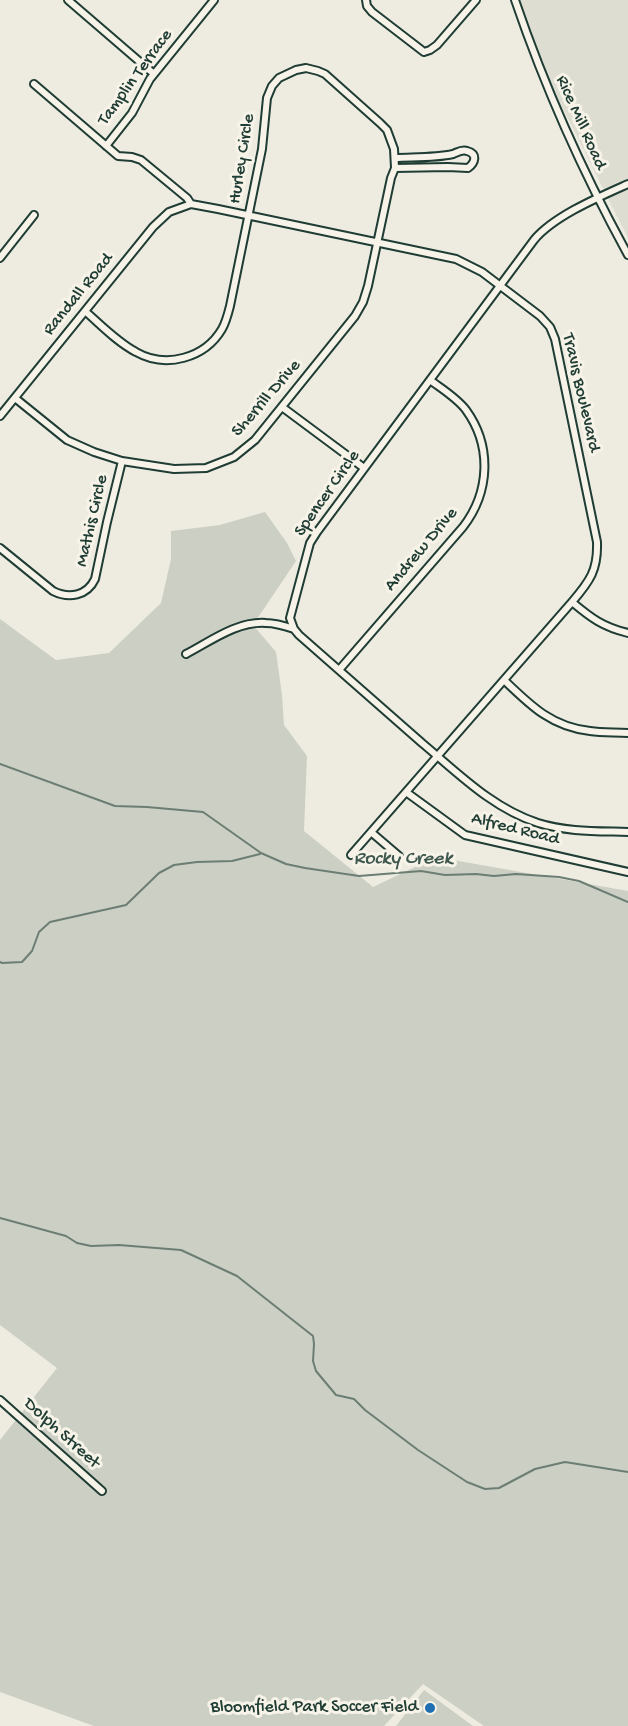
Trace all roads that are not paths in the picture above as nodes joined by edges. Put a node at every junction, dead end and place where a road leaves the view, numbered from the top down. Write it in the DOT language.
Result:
graph roads {
  1 [pos="68,0"];
  2 [pos="214,0"];
  3 [pos="366,0"];
  4 [pos="476,0"];
  5 [pos="515,0"];
  6 [pos="154,74"];
  7 [pos="34,84"];
  8 [pos="106,146"];
  9 [pos="396,158"];
  10 [pos="395,168"];
  11 [pos="628,184"];
  12 [pos="598,197"];
  13 [pos="191,204"];
  14 [pos="34,215"];
  15 [pos="249,215"];
  16 [pos="378,242"];
  17 [pos="628,255"];
  18 [pos="0,258"];
  19 [pos="501,286"];
  20 [pos="85,311"];
  21 [pos="430,380"];
  22 [pos="15,398"];
  23 [pos="282,407"];
  24 [pos="0,416"];
  25 [pos="122,461"];
  26 [pos="363,468"];
  27 [pos="0,548"];
  28 [pos="572,602"];
  29 [pos="294,629"];
  30 [pos="628,633"];
  31 [pos="186,654"];
  32 [pos="339,670"];
  33 [pos="504,680"];
  34 [pos="628,733"];
  35 [pos="438,756"];
  36 [pos="406,792"];
  37 [pos="371,832"];
  38 [pos="628,832"];
  39 [pos="351,855"];
  40 [pos="399,856"];
  41 [pos="628,872"];
  42 [pos="0,1400"];
  43 [pos="102,1491"];
  1 -- 6 [label="street"];
  2 -- 6 [label="street, Tamplin Terrace"];
  3 -- 4 [label="street"];
  5 -- 12 [label="street, Rice Mill Road"];
  6 -- 8 [label="street, Tamplin Terrace"];
  7 -- 8 [label="street"];
  8 -- 13 [label="street"];
  9 -- 10 [label="street, Hurley Circle"];
  9 -- 10 [label="street"];
  9 -- 15 [label="street, Hurley Circle"];
  10 -- 16 [label="street, Hurley Circle"];
  11 -- 12 [label="street, Spencer Circle"];
  12 -- 17 [label="street, Rice Mill Road"];
  12 -- 19 [label="street, Spencer Circle"];
  13 -- 15 [label="street, Travis Boulevard"];
  13 -- 20 [label="street, Randall Road"];
  14 -- 18 [label="street"];
  15 -- 16 [label="street, Travis Boulevard"];
  15 -- 20 [label="street, Hurley Circle"];
  16 -- 19 [label="street, Travis Boulevard"];
  16 -- 23 [label="street, Sherrill Drive"];
  19 -- 21 [label="street, Spencer Circle"];
  19 -- 28 [label="street, Travis Boulevard"];
  20 -- 22 [label="street, Randall Road"];
  21 -- 26 [label="street, Spencer Circle"];
  21 -- 32 [label="street, Andrew Drive"];
  22 -- 24 [label="street, Randall Road"];
  22 -- 25 [label="street, Sherrill Drive"];
  23 -- 25 [label="street, Sherrill Drive"];
  23 -- 26 [label="street"];
  25 -- 27 [label="street, Mathis Circle"];
  26 -- 29 [label="street, Spencer Circle"];
  28 -- 30 [label="street"];
  28 -- 33 [label="street, Travis Boulevard"];
  29 -- 31 [label="street"];
  29 -- 32 [label="street"];
  32 -- 35 [label="street"];
  33 -- 34 [label="street"];
  33 -- 35 [label="street, Travis Boulevard"];
  35 -- 36 [label="street, Travis Boulevard"];
  35 -- 38 [label="street"];
  36 -- 37 [label="street, Travis Boulevard"];
  36 -- 41 [label="street, Alfred Road"];
  37 -- 39 [label="street, Travis Boulevard"];
  37 -- 40 [label="street"];
  42 -- 43 [label="street, Dolph Street"];
}
